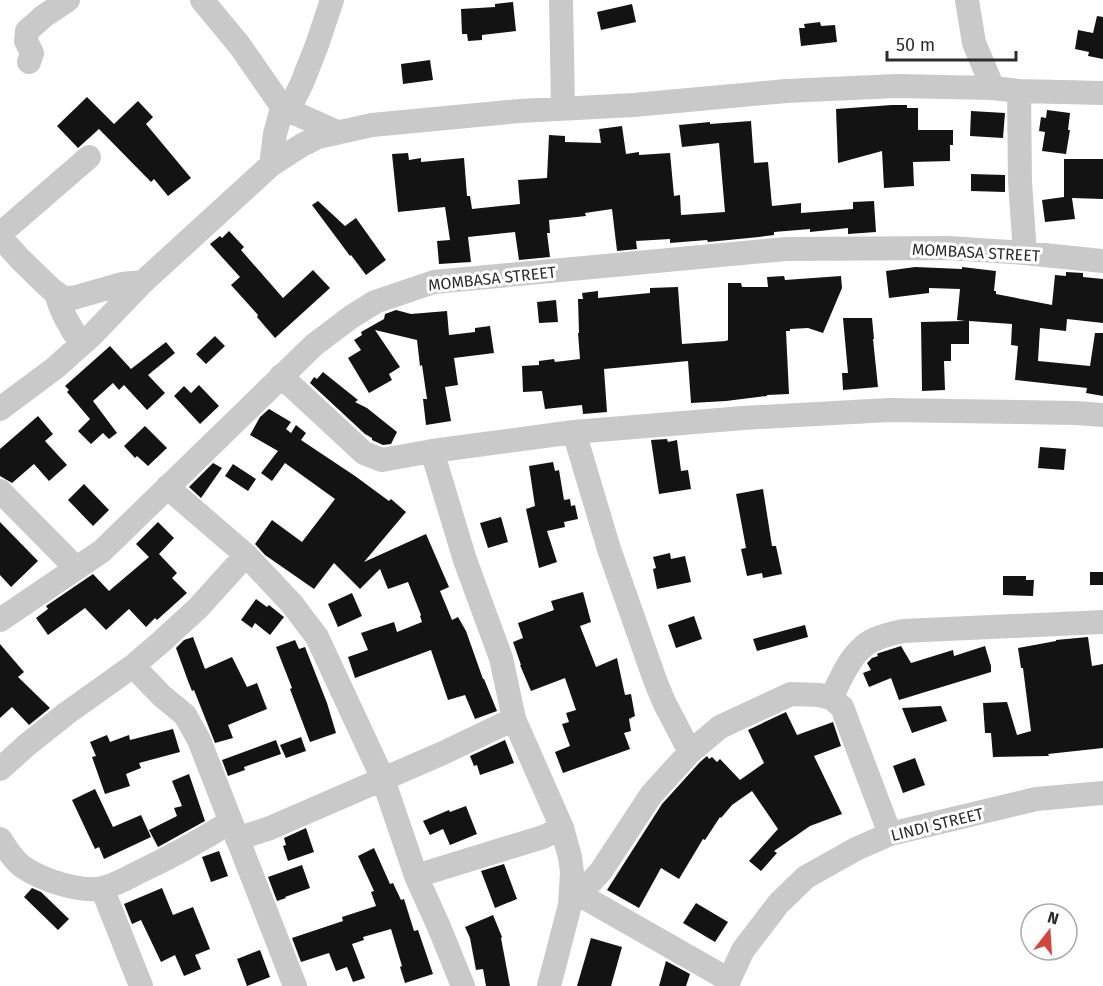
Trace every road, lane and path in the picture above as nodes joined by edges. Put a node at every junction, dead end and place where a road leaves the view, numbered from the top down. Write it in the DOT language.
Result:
graph roads {
  1 [pos="68,0"];
  2 [pos="202,0"];
  3 [pos="332,0"];
  4 [pos="561,0"];
  5 [pos="967,0"];
  6 [pos="28,62"];
  7 [pos="993,88"];
  8 [pos="1019,91"];
  9 [pos="1103,93"];
  10 [pos="563,107"];
  11 [pos="283,108"];
  12 [pos="337,132"];
  13 [pos="89,157"];
  14 [pos="271,165"];
  15 [pos="0,235"];
  16 [pos="1025,253"];
  17 [pos="1103,261"];
  18 [pos="143,282"];
  19 [pos="56,293"];
  20 [pos="82,344"];
  21 [pos="281,376"];
  22 [pos="0,409"];
  23 [pos="1103,415"];
  24 [pos="574,432"];
  25 [pos="432,451"];
  26 [pos="167,487"];
  27 [pos="0,491"];
  28 [pos="246,555"];
  29 [pos="76,568"];
  30 [pos="0,620"];
  31 [pos="1103,622"];
  32 [pos="133,666"];
  33 [pos="831,698"];
  34 [pos="514,719"];
  35 [pos="690,752"];
  36 [pos="0,769"];
  37 [pos="383,779"];
  38 [pos="1103,793"];
  39 [pos="562,828"];
  40 [pos="234,830"];
  41 [pos="890,834"];
  42 [pos="0,838"];
  43 [pos="416,876"];
  44 [pos="102,888"];
  45 [pos="575,900"];
  46 [pos="728,983"];
  47 [pos="141,986"];
  48 [pos="295,986"];
  49 [pos="463,986"];
  50 [pos="549,986"];
  1 -- 6 [label="street"];
  2 -- 11 [label="street"];
  3 -- 11 [label="street"];
  4 -- 10 [label="street"];
  5 -- 7 [label="street"];
  7 -- 8 [label="street"];
  7 -- 10 [label="street"];
  8 -- 9 [label="street"];
  8 -- 16 [label="street"];
  10 -- 12 [label="street"];
  11 -- 12 [label="street"];
  11 -- 14 [label="street"];
  12 -- 14 [label="street"];
  13 -- 15 [label="street"];
  14 -- 18 [label="street"];
  15 -- 19 [label="street"];
  16 -- 17 [label="street, MOMBASA STREET"];
  16 -- 21 [label="street, MOMBASA STREET"];
  18 -- 19 [label="street"];
  18 -- 20 [label="street"];
  19 -- 20 [label="street"];
  20 -- 22 [label="street"];
  21 -- 25 [label="street"];
  21 -- 26 [label="street, MOMBASA STREET"];
  23 -- 24 [label="street"];
  24 -- 25 [label="street"];
  24 -- 35 [label="street"];
  25 -- 34 [label="street"];
  26 -- 28 [label="street"];
  26 -- 29 [label="street, MOMBASA STREET"];
  27 -- 29 [label="street"];
  28 -- 32 [label="street"];
  28 -- 37 [label="street"];
  29 -- 30 [label="street, MOMBASA STREET"];
  31 -- 33 [label="street"];
  32 -- 36 [label="street"];
  32 -- 40 [label="street"];
  33 -- 35 [label="street"];
  33 -- 41 [label="street"];
  34 -- 37 [label="street"];
  34 -- 39 [label="street"];
  35 -- 45 [label="street"];
  37 -- 40 [label="street"];
  37 -- 43 [label="street"];
  38 -- 41 [label="street, LINDI STREET"];
  39 -- 43 [label="street"];
  39 -- 45 [label="street"];
  40 -- 44 [label="street"];
  40 -- 48 [label="street"];
  41 -- 46 [label="street, LINDI STREET"];
  42 -- 44 [label="street"];
  43 -- 49 [label="street"];
  44 -- 47 [label="street"];
  45 -- 46 [label="street"];
  45 -- 50 [label="street"];
}
